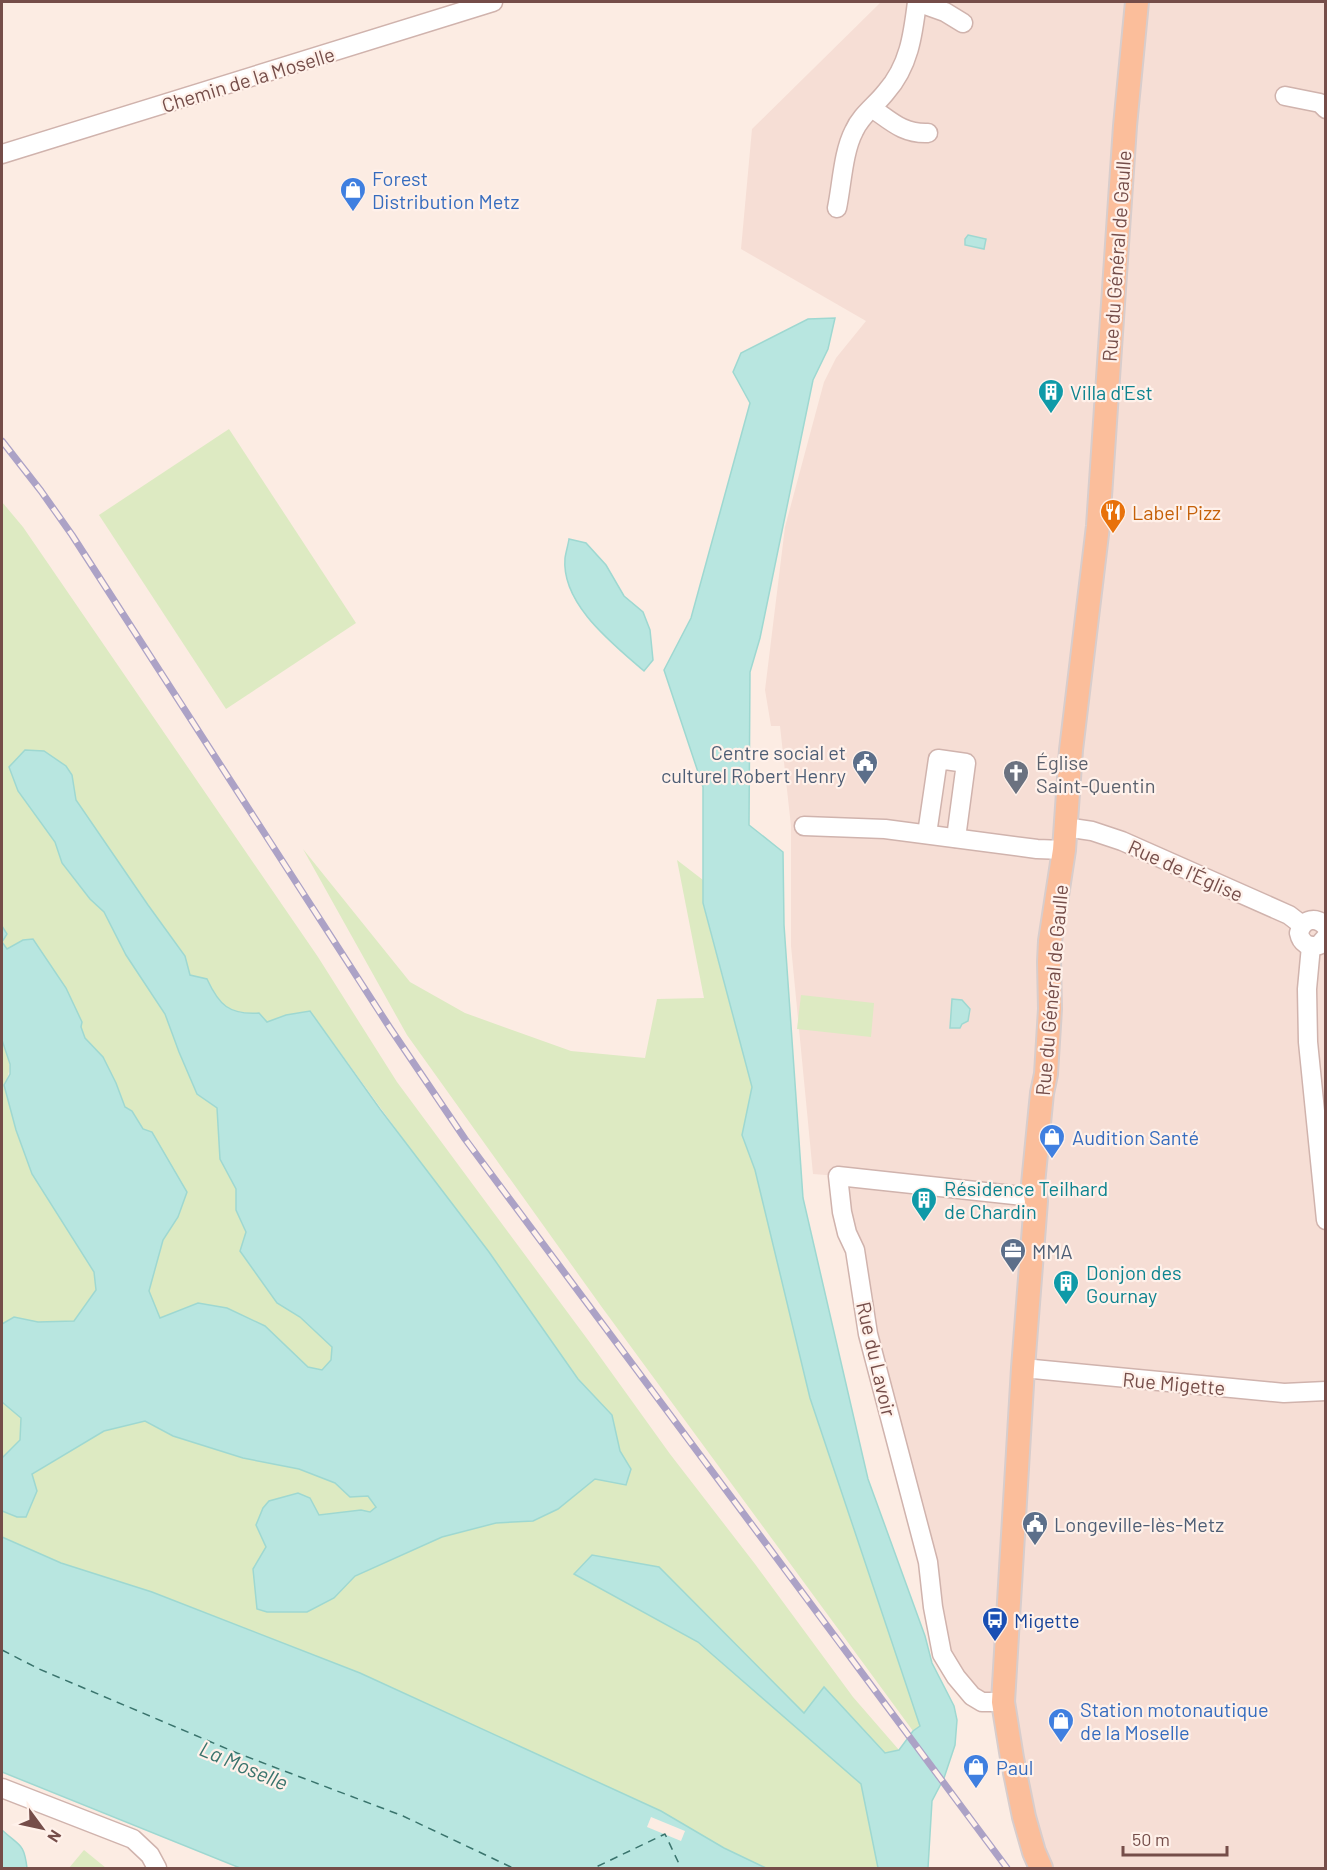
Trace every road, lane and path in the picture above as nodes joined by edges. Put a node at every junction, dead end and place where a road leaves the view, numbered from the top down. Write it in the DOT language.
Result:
graph roads {
  1 [pos="493,2"];
  2 [pos="917,2"];
  3 [pos="1137,2"];
  4 [pos="963,23"];
  5 [pos="1285,96"];
  6 [pos="872,108"];
  7 [pos="1326,109"];
  8 [pos="928,133"];
  9 [pos="2,154"];
  10 [pos="837,208"];
  11 [pos="804,826"];
  12 [pos="1065,827"];
  13 [pos="927,834"];
  14 [pos="956,838"];
  15 [pos="1064,850"];
  16 [pos="1322,930"];
  17 [pos="1035,1195"];
  18 [pos="1326,1220"];
  19 [pos="1023,1368"];
  20 [pos="1326,1391"];
  21 [pos="1003,1702"];
  22 [pos="2,1788"];
  23 [pos="157,1869"];
  24 [pos="1041,1869"];
  1 -- 9 [label="street, Chemin de la Moselle"];
  2 -- 4 [label="street"];
  2 -- 6 [label="street"];
  3 -- 12 [label="main road, Rue du Général de Gaulle"];
  5 -- 7 [label="street"];
  6 -- 8 [label="street"];
  6 -- 10 [label="street"];
  11 -- 13 [label="street"];
  12 -- 15 [label="main road, Rue du Général de Gaulle"];
  12 -- 16 [label="street, Rue de l'Église"];
  13 -- 14 [label="street"];
  13 -- 14 [label="street"];
  14 -- 15 [label="street"];
  15 -- 17 [label="main road, Rue du Général de Gaulle"];
  16 -- 18 [label="street"];
  17 -- 19 [label="main road, Rue du Général de Gaulle"];
  17 -- 21 [label="street, Rue du Lavoir"];
  19 -- 20 [label="street, Rue Migette"];
  19 -- 21 [label="main road, Rue du Général de Gaulle"];
  21 -- 24 [label="main road, Rue du Général de Gaulle"];
  22 -- 23 [label="street"];
}
